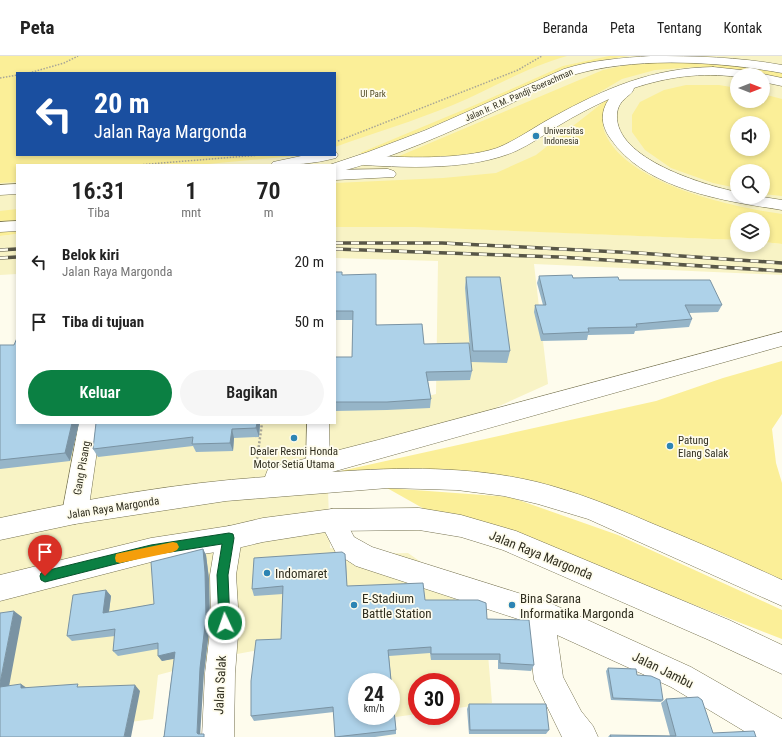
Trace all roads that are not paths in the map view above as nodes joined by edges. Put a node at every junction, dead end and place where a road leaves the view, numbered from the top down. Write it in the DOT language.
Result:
graph roads {
  1 [pos="590,56"];
  2 [pos="757,56"];
  3 [pos="782,61"];
  4 [pos="782,69"];
  5 [pos="730,72"];
  6 [pos="520,79"];
  7 [pos="770,79"];
  8 [pos="643,80"];
  9 [pos="782,82"];
  10 [pos="576,112"];
  11 [pos="386,136"];
  12 [pos="336,154"];
  13 [pos="325,156"];
  14 [pos="364,160"];
  15 [pos="283,164"];
  16 [pos="336,168"];
  17 [pos="336,175"];
  18 [pos="16,188"];
  19 [pos="0,190"];
  20 [pos="16,203"];
  21 [pos="0,204"];
  22 [pos="782,205"];
  23 [pos="16,226"];
  24 [pos="0,227"];
  25 [pos="782,339"];
  26 [pos="90,424"];
  27 [pos="318,424"];
  28 [pos="318,465"];
  29 [pos="226,490"];
  30 [pos="75,513"];
  31 [pos="332,520"];
  32 [pos="0,529"];
  33 [pos="229,538"];
  34 [pos="0,588"];
  35 [pos="782,593"];
  36 [pos="540,613"];
  37 [pos="782,660"];
  38 [pos="782,736"];
  39 [pos="218,737"];
  40 [pos="582,737"];
  1 -- 6 [label="main road, Jalan Ir. R.M. Pandji Soerachman"];
  2 -- 3 [label="main road"];
  4 -- 14 [label="main road, Jalan Ir. R.M. Pandji Soerachman"];
  5 -- 8 [label="main road"];
  7 -- 9 [label="main road"];
  8 -- 10 [label="main road"];
  8 -- 22 [label="main road"];
  10 -- 14 [label="main road"];
  10 -- 17 [label="main road"];
  11 -- 12 [label="main road"];
  13 -- 15 [label="main road"];
  14 -- 16 [label="main road, Jalan Ir. R.M. Pandji Soerachman"];
  18 -- 19 [label="main road"];
  20 -- 21 [label="main road"];
  23 -- 24 [label="main road"];
  25 -- 28 [label="main road"];
  26 -- 30 [label="main road, Gang Pisang"];
  27 -- 28 [label="main road"];
  28 -- 29 [label="main road"];
  29 -- 30 [label="main road, Jalan Raya Margonda"];
  29 -- 35 [label="main road"];
  30 -- 32 [label="main road, Jalan Raya Margonda"];
  31 -- 33 [label="main road, Jalan Raya Margonda"];
  31 -- 36 [label="main road"];
  31 -- 37 [label="main road, Jalan Raya Margonda"];
  33 -- 34 [label="main road, Jalan Raya Margonda"];
  33 -- 39 [label="main road, Jalan Salak"];
  36 -- 38 [label="main road, Jalan Jambu"];
  36 -- 40 [label="main road"];
}
